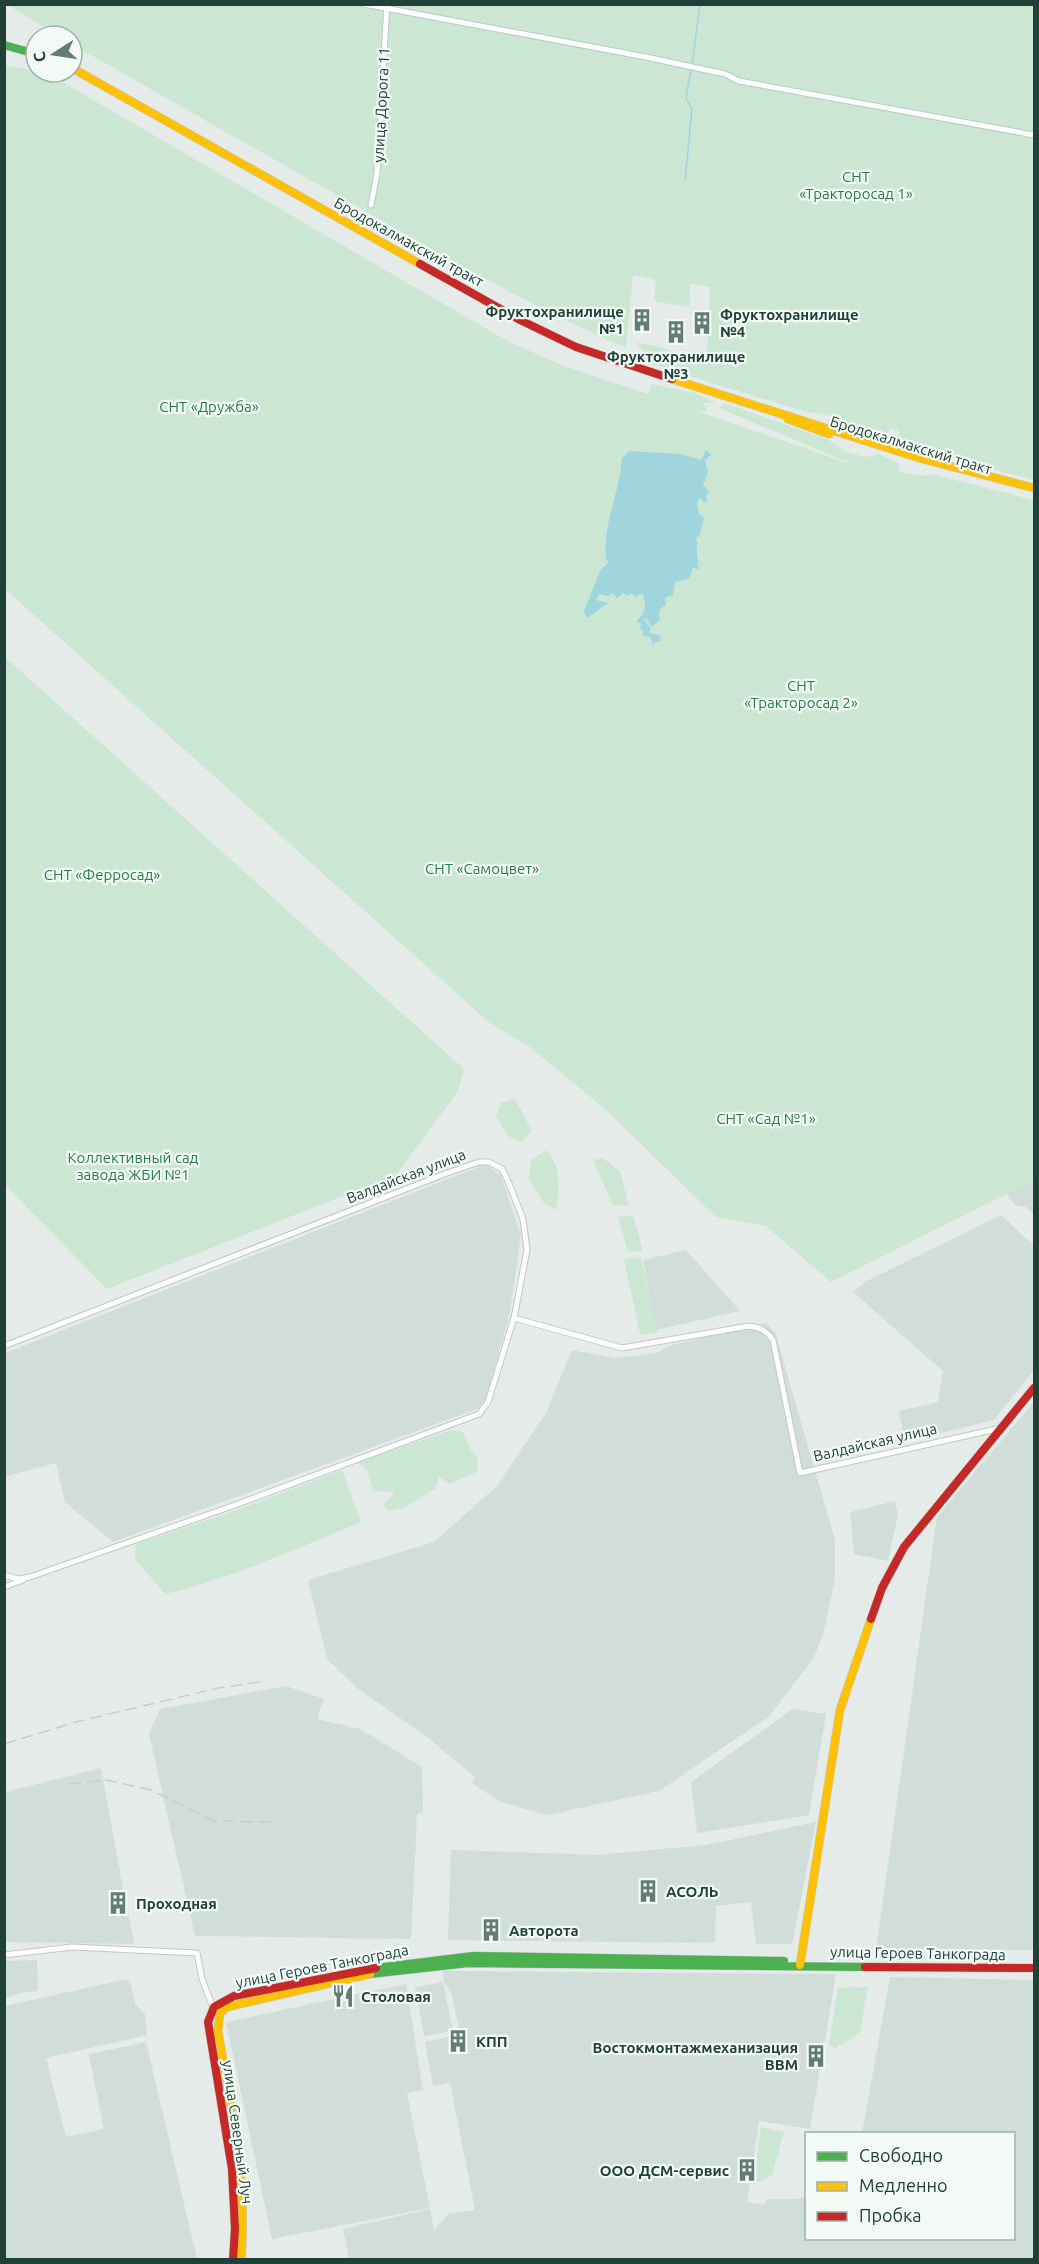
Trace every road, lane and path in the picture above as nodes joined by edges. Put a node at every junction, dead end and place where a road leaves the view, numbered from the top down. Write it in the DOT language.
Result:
graph roads {
  1 [pos="364,4"];
  2 [pos="387,7"];
  3 [pos="4,45"];
  4 [pos="24,51"];
  5 [pos="84,75"];
  6 [pos="1035,135"];
  7 [pos="371,205"];
  8 [pos="783,416"];
  9 [pos="1035,488"];
  10 [pos="1035,494"];
  11 [pos="514,1318"];
  12 [pos="4,1346"];
  13 [pos="1035,1388"];
  14 [pos="1004,1427"];
  15 [pos="4,1575"];
  16 [pos="30,1577"];
  17 [pos="4,1587"];
  18 [pos="4,1955"];
  19 [pos="800,1965"];
  20 [pos="1035,1968"];
  21 [pos="212,2009"];
  22 [pos="220,2013"];
  23 [pos="232,2259"];
  24 [pos="241,2259"];
  1 -- 2 [label="street"];
  2 -- 6 [label="street"];
  2 -- 7 [label="street, улица Дорога 11"];
  3 -- 4 [label="main road"];
  5 -- 8 [label="main road, Бродокалмакский тракт"];
  8 -- 9 [label="main road, Бродокалмакский тракт"];
  8 -- 10 [label="main road, Бродокалмакский тракт"];
  11 -- 12 [label="street, Валдайская улица"];
  11 -- 14 [label="street, Валдайская улица"];
  11 -- 16 [label="street"];
  13 -- 14 [label="main road"];
  14 -- 19 [label="main road"];
  15 -- 16 [label="street"];
  16 -- 17 [label="street"];
  18 -- 21 [label="street"];
  19 -- 20 [label="main road, улица Героев Танкограда"];
  19 -- 21 [label="main road, улица Героев Танкограда"];
  19 -- 22 [label="main road, улица Героев Танкограда"];
  21 -- 22 [label="street"];
  21 -- 23 [label="main road, улица Северный Луч"];
  22 -- 24 [label="main road, улица Северный Луч"];
}
